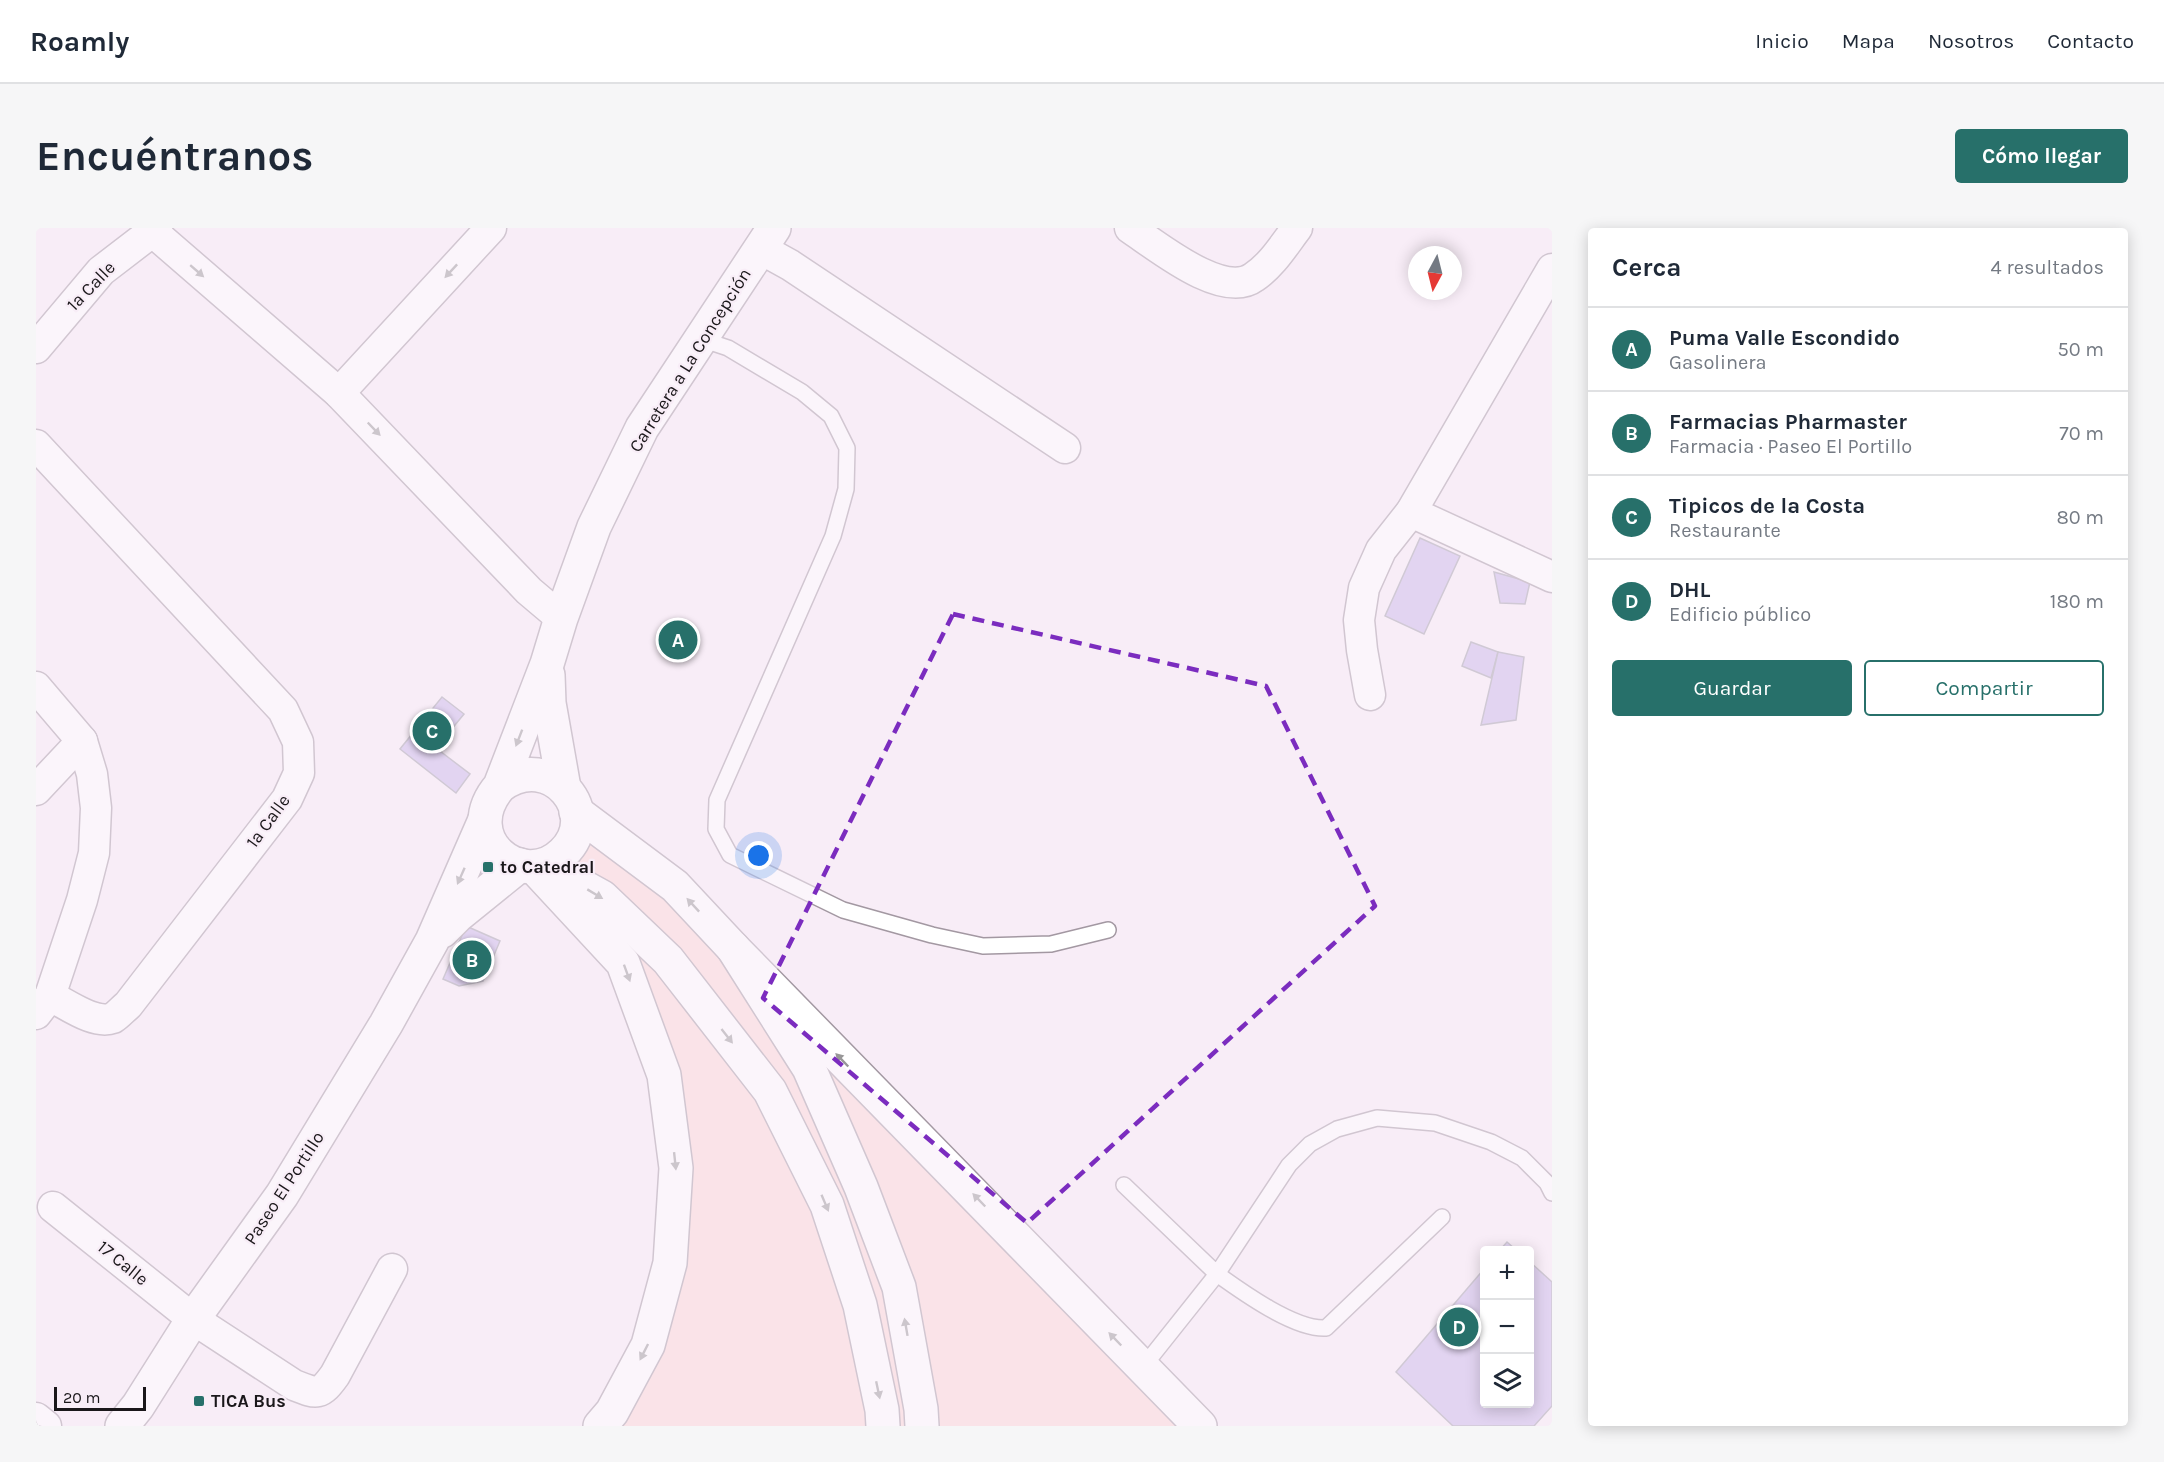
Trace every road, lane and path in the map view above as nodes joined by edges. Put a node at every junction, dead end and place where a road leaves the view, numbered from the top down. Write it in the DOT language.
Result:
graph roads {
  1 [pos="490,228"];
  2 [pos="1130,228"];
  3 [pos="1297,228"];
  4 [pos="155,230"];
  5 [pos="768,238"];
  6 [pos="1552,269"];
  7 [pos="701,339"];
  8 [pos="36,348"];
  9 [pos="339,393"];
  10 [pos="36,445"];
  11 [pos="1065,448"];
  12 [pos="1411,512"];
  13 [pos="1552,578"];
  14 [pos="561,618"];
  15 [pos="547,664"];
  16 [pos="36,687"];
  17 [pos="1370,695"];
  18 [pos="82,741"];
  19 [pos="500,786"];
  20 [pos="36,790"];
  21 [pos="570,800"];
  22 [pos="484,822"];
  23 [pos="532,866"];
  24 [pos="1108,930"];
  25 [pos="432,941"];
  26 [pos="733,948"];
  27 [pos="43,1005"];
  28 [pos="1124,1185"];
  29 [pos="1552,1193"];
  30 [pos="53,1207"];
  31 [pos="1442,1217"];
  32 [pos="392,1269"];
  33 [pos="1217,1274"];
  34 [pos="193,1318"];
  35 [pos="1143,1367"];
  36 [pos="36,1418"];
  37 [pos="46,1426"];
  38 [pos="122,1426"];
  39 [pos="600,1426"];
  40 [pos="883,1426"];
  41 [pos="922,1426"];
  42 [pos="1200,1426"];
  1 -- 9 [label="street, one-way"];
  2 -- 3 [label="street"];
  4 -- 8 [label="street, 1a Calle"];
  4 -- 9 [label="street, one-way"];
  5 -- 7 [label="main road, Carretera a La Concepción"];
  5 -- 11 [label="street"];
  6 -- 12 [label="street"];
  7 -- 14 [label="main road, Carretera a La Concepción"];
  7 -- 24 [label="lane"];
  9 -- 14 [label="street, one-way"];
  10 -- 27 [label="street, 1a Calle"];
  12 -- 13 [label="street"];
  12 -- 17 [label="street"];
  14 -- 15 [label="main road, Carretera a La Concepción"];
  15 -- 19 [label="main road, Carretera a La Concepción, one-way"];
  15 -- 21 [label="main road, Carretera a La Concepción"];
  16 -- 18 [label="street"];
  18 -- 20 [label="street"];
  18 -- 27 [label="street"];
  19 -- 21 [label="main road"];
  19 -- 22 [label="main road"];
  21 -- 23 [label="main road"];
  26 -- 21 [label="main road, one-way"];
  22 -- 23 [label="main road"];
  22 -- 25 [label="main road, Paseo El Portillo, one-way"];
  23 -- 25 [label="main road, Paseo El Portillo"];
  23 -- 39 [label="main road, one-way"];
  23 -- 40 [label="main road, one-way"];
  25 -- 34 [label="main road, Paseo El Portillo"];
  35 -- 26 [label="main road, one-way"];
  41 -- 26 [label="main road, one-way"];
  28 -- 33 [label="lane"];
  29 -- 33 [label="lane"];
  30 -- 34 [label="street, 17 Calle"];
  31 -- 33 [label="lane"];
  32 -- 34 [label="street, 17 Calle"];
  33 -- 35 [label="lane"];
  34 -- 38 [label="main road, Paseo El Portillo"];
  35 -- 42 [label="main road"];
  36 -- 37 [label="street"];
}
